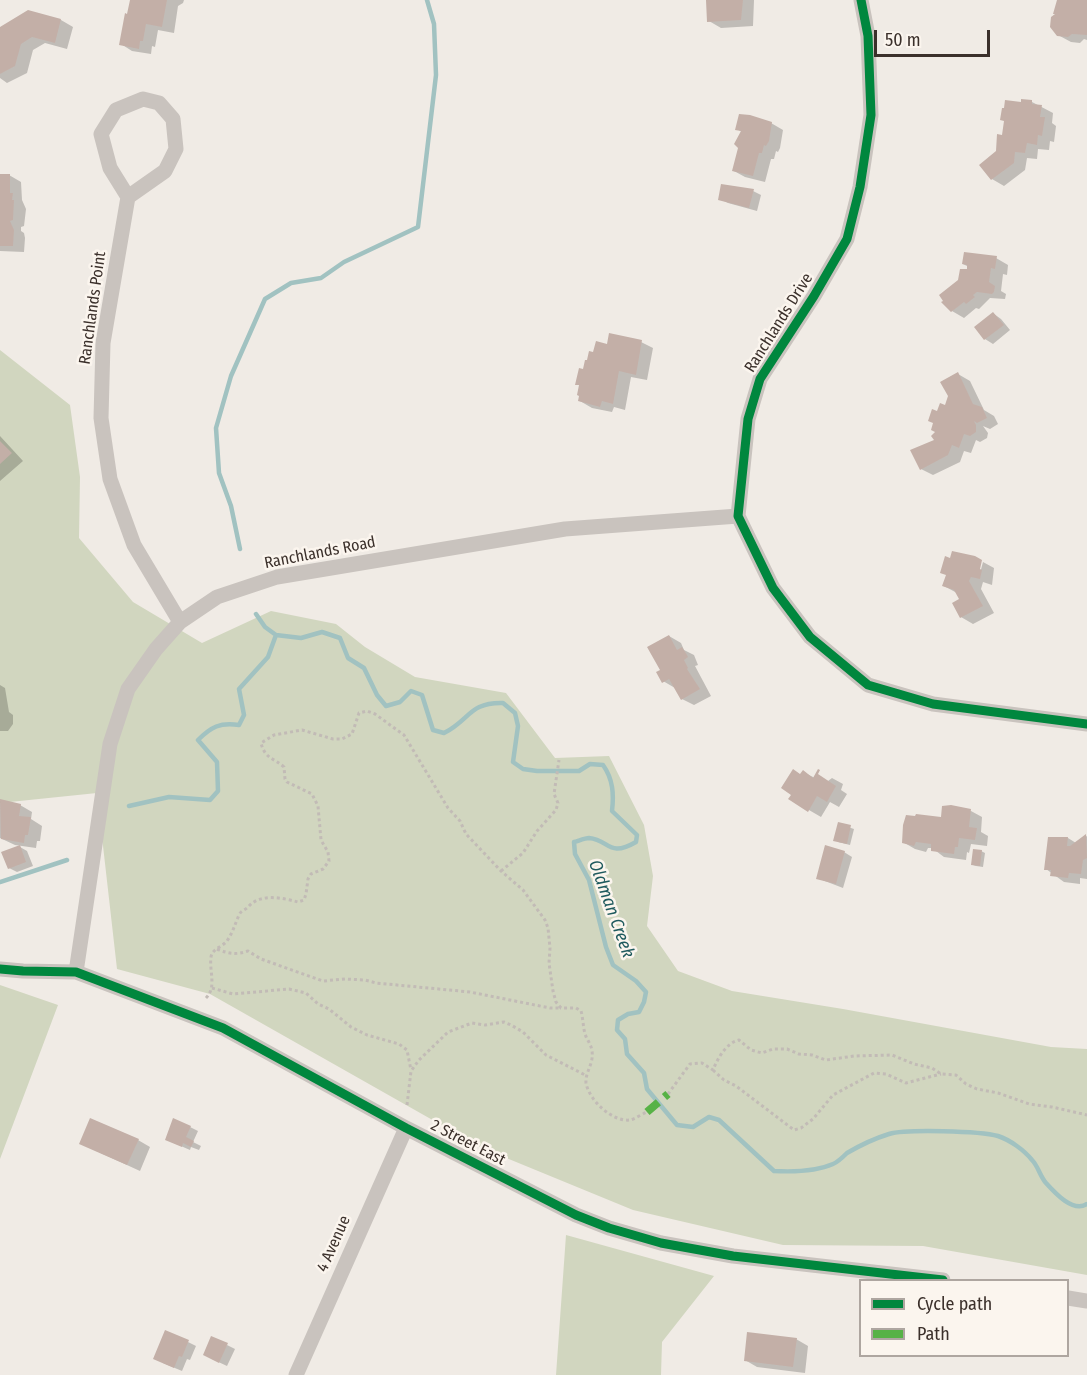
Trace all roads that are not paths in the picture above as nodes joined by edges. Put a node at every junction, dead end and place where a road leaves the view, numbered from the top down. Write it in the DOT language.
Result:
graph roads {
  1 [pos="861,0"];
  2 [pos="128,197"];
  3 [pos="738,516"];
  4 [pos="180,622"];
  5 [pos="1087,724"];
  6 [pos="0,969"];
  7 [pos="76,972"];
  8 [pos="406,1128"];
  9 [pos="926,1279"];
  10 [pos="1069,1298"];
  11 [pos="1087,1301"];
  12 [pos="296,1375"];
  1 -- 3 [label="street, Ranchlands Drive"];
  2 -- 2 [label="street"];
  2 -- 4 [label="street, Ranchlands Point"];
  3 -- 4 [label="street, Ranchlands Road"];
  3 -- 5 [label="street"];
  4 -- 7 [label="street, Ranchlands Road"];
  6 -- 7 [label="street, 2 Street East"];
  7 -- 8 [label="street, 2 Street East"];
  8 -- 9 [label="street, 2 Street East"];
  8 -- 12 [label="street, 4 Avenue"];
  10 -- 11 [label="street"];
}
